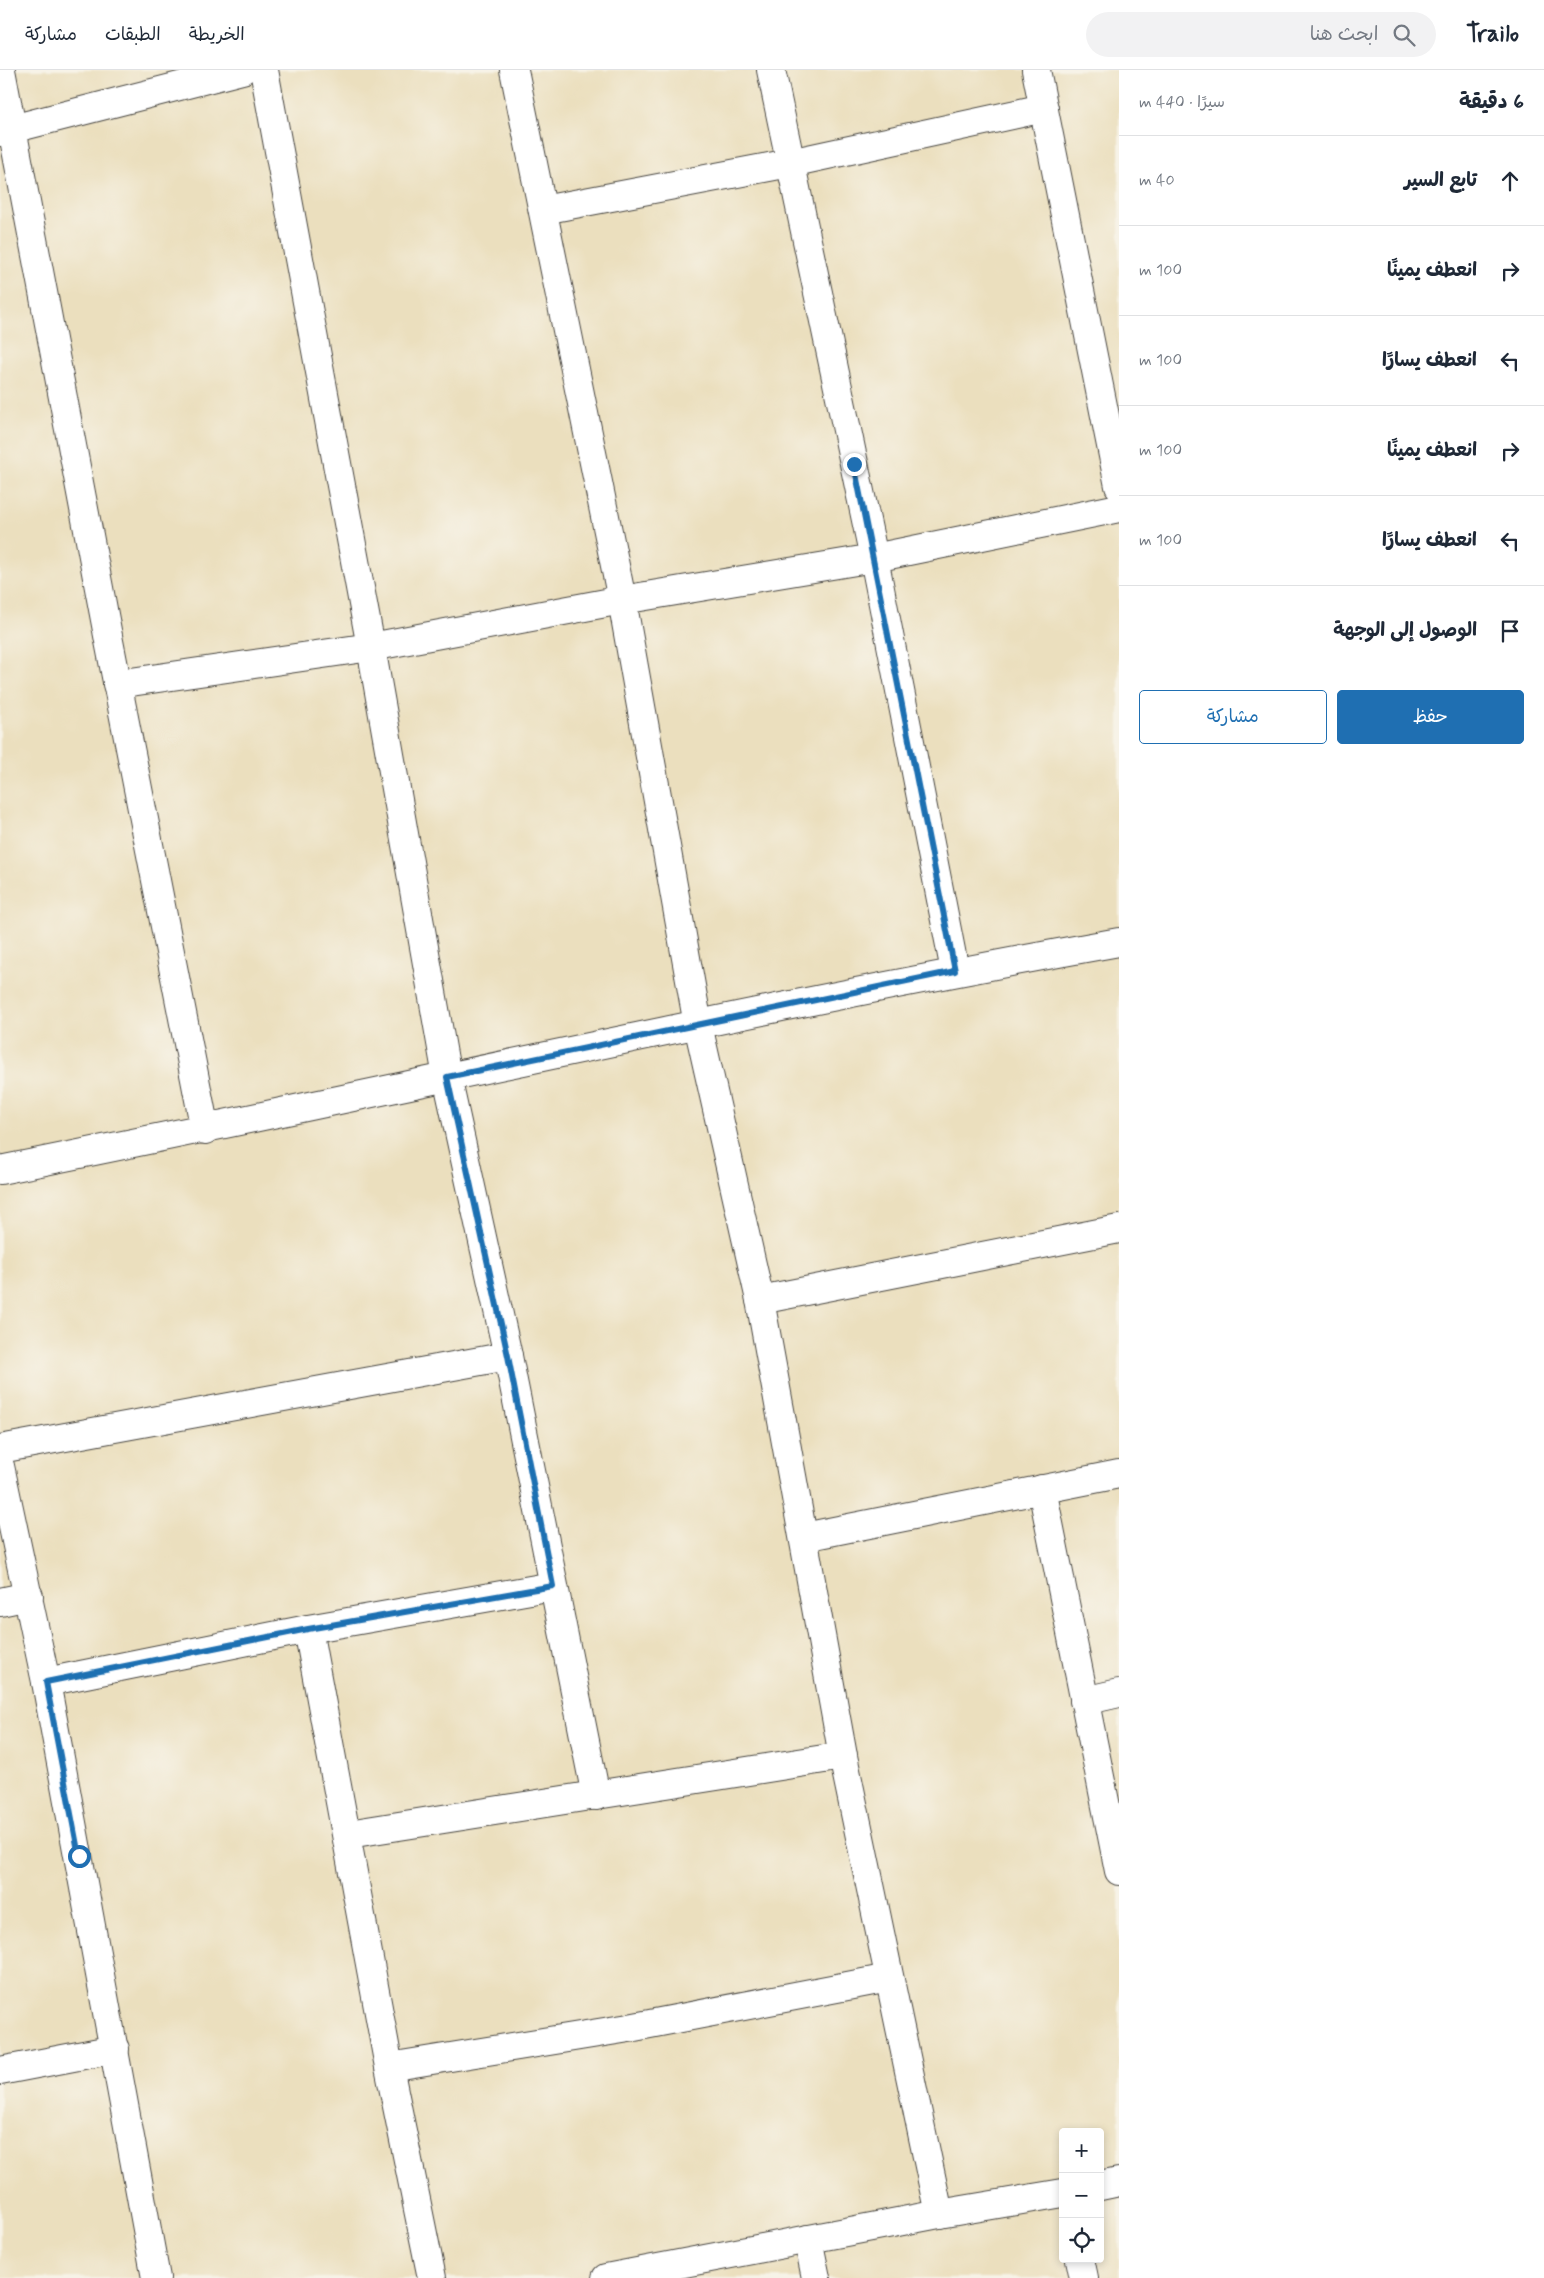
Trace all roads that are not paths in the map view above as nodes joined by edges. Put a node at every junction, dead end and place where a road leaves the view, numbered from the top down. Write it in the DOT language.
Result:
graph roads {
  1 [pos="1,70"];
  2 [pos="242,70"];
  3 [pos="264,70"];
  4 [pos="514,70"];
  5 [pos="771,70"];
  6 [pos="1036,70"];
  7 [pos="1044,108"];
  8 [pos="6,130"];
  9 [pos="790,163"];
  10 [pos="543,210"];
  11 [pos="1119,486"];
  12 [pos="1119,508"];
  13 [pos="874,558"];
  14 [pos="622,600"];
  15 [pos="371,647"];
  16 [pos="117,684"];
  17 [pos="1119,942"];
  18 [pos="955,971"];
  19 [pos="698,1025"];
  20 [pos="447,1077"];
  21 [pos="205,1130"];
  22 [pos="0,1170"];
  23 [pos="1119,1229"];
  24 [pos="760,1300"];
  25 [pos="508,1356"];
  26 [pos="0,1449"];
  27 [pos="0,1466"];
  28 [pos="1119,1474"];
  29 [pos="1042,1489"];
  30 [pos="804,1537"];
  31 [pos="553,1586"];
  32 [pos="29,1596"];
  33 [pos="0,1602"];
  34 [pos="308,1629"];
  35 [pos="46,1682"];
  36 [pos="1119,1694"];
  37 [pos="1084,1701"];
  38 [pos="843,1756"];
  39 [pos="596,1796"];
  40 [pos="348,1834"];
  41 [pos="1119,1871"];
  42 [pos="889,1978"];
  43 [pos="115,2049"];
  44 [pos="390,2067"];
  45 [pos="0,2072"];
  46 [pos="1119,2182"];
  47 [pos="1104,2185"];
  48 [pos="1059,2193"];
  49 [pos="939,2214"];
  50 [pos="808,2239"];
  51 [pos="1081,2263"];
  52 [pos="657,2274"];
  53 [pos="156,2278"];
  54 [pos="432,2278"];
  55 [pos="606,2278"];
  56 [pos="816,2278"];
  57 [pos="1084,2278"];
  1 -- 8 [label="street"];
  2 -- 8 [label="street"];
  3 -- 15 [label="street"];
  4 -- 10 [label="street"];
  5 -- 9 [label="street"];
  6 -- 7 [label="street"];
  7 -- 9 [label="street"];
  7 -- 11 [label="street"];
  8 -- 16 [label="street"];
  9 -- 10 [label="street"];
  9 -- 13 [label="street"];
  10 -- 14 [label="street"];
  12 -- 13 [label="street"];
  13 -- 14 [label="street"];
  13 -- 18 [label="street"];
  14 -- 15 [label="street"];
  14 -- 19 [label="street"];
  15 -- 16 [label="street"];
  15 -- 20 [label="street"];
  16 -- 21 [label="street"];
  17 -- 18 [label="street"];
  18 -- 19 [label="street"];
  19 -- 20 [label="street"];
  19 -- 24 [label="street"];
  20 -- 21 [label="street"];
  20 -- 25 [label="street"];
  21 -- 22 [label="street"];
  23 -- 24 [label="street"];
  24 -- 30 [label="street"];
  25 -- 26 [label="street"];
  25 -- 31 [label="street"];
  27 -- 32 [label="street"];
  28 -- 29 [label="street"];
  29 -- 30 [label="street"];
  29 -- 37 [label="street"];
  30 -- 38 [label="street"];
  31 -- 34 [label="street"];
  31 -- 39 [label="street"];
  32 -- 33 [label="street"];
  32 -- 35 [label="street"];
  34 -- 35 [label="street"];
  34 -- 40 [label="street"];
  35 -- 43 [label="street"];
  36 -- 37 [label="street"];
  37 -- 41 [label="street"];
  38 -- 39 [label="street"];
  38 -- 42 [label="street"];
  39 -- 40 [label="street"];
  40 -- 44 [label="street"];
  42 -- 44 [label="street"];
  42 -- 49 [label="street"];
  43 -- 45 [label="street"];
  43 -- 53 [label="street"];
  44 -- 54 [label="street"];
  46 -- 47 [label="street"];
  48 -- 49 [label="street"];
  49 -- 50 [label="street"];
  50 -- 52 [label="street"];
  50 -- 56 [label="street"];
  51 -- 57 [label="street"];
  52 -- 55 [label="street"];
}
